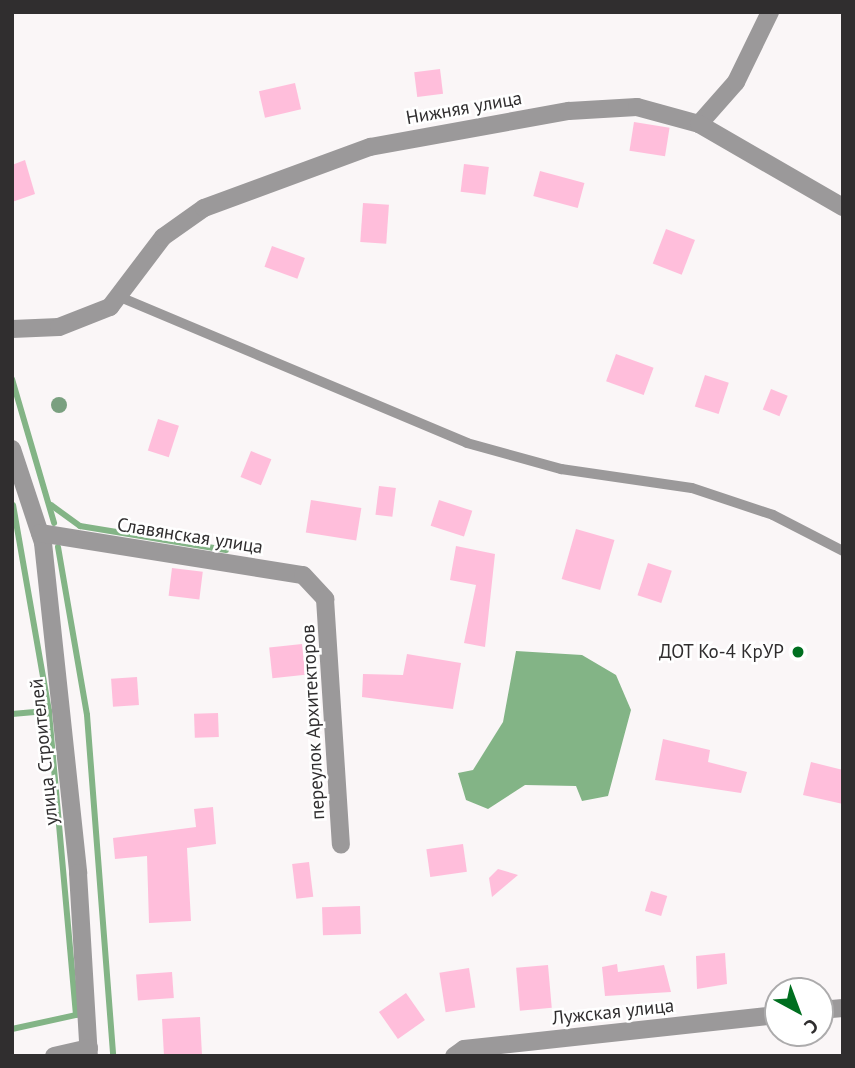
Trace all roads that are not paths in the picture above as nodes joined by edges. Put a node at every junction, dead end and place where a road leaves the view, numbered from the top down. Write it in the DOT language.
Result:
graph roads {
  1 [pos="769,12"];
  2 [pos="699,124"];
  3 [pos="843,206"];
  4 [pos="120,297"];
  5 [pos="12,329"];
  6 [pos="12,449"];
  7 [pos="40,533"];
  8 [pos="843,551"];
  9 [pos="325,599"];
  10 [pos="341,844"];
  11 [pos="764,1017"];
  12 [pos="89,1052"];
  13 [pos="54,1056"];
  14 [pos="454,1056"];
  1 -- 2 [label="street"];
  2 -- 3 [label="street, Нижняя улица"];
  2 -- 4 [label="street, Нижняя улица"];
  4 -- 5 [label="street"];
  4 -- 8 [label="lane"];
  6 -- 7 [label="street, улица Строителей"];
  7 -- 9 [label="street, Славянская улица"];
  7 -- 12 [label="street, улица Строителей"];
  9 -- 10 [label="street, переулок Архитекторов"];
  11 -- 14 [label="street, Лужская улица"];
  12 -- 13 [label="street"];
}
